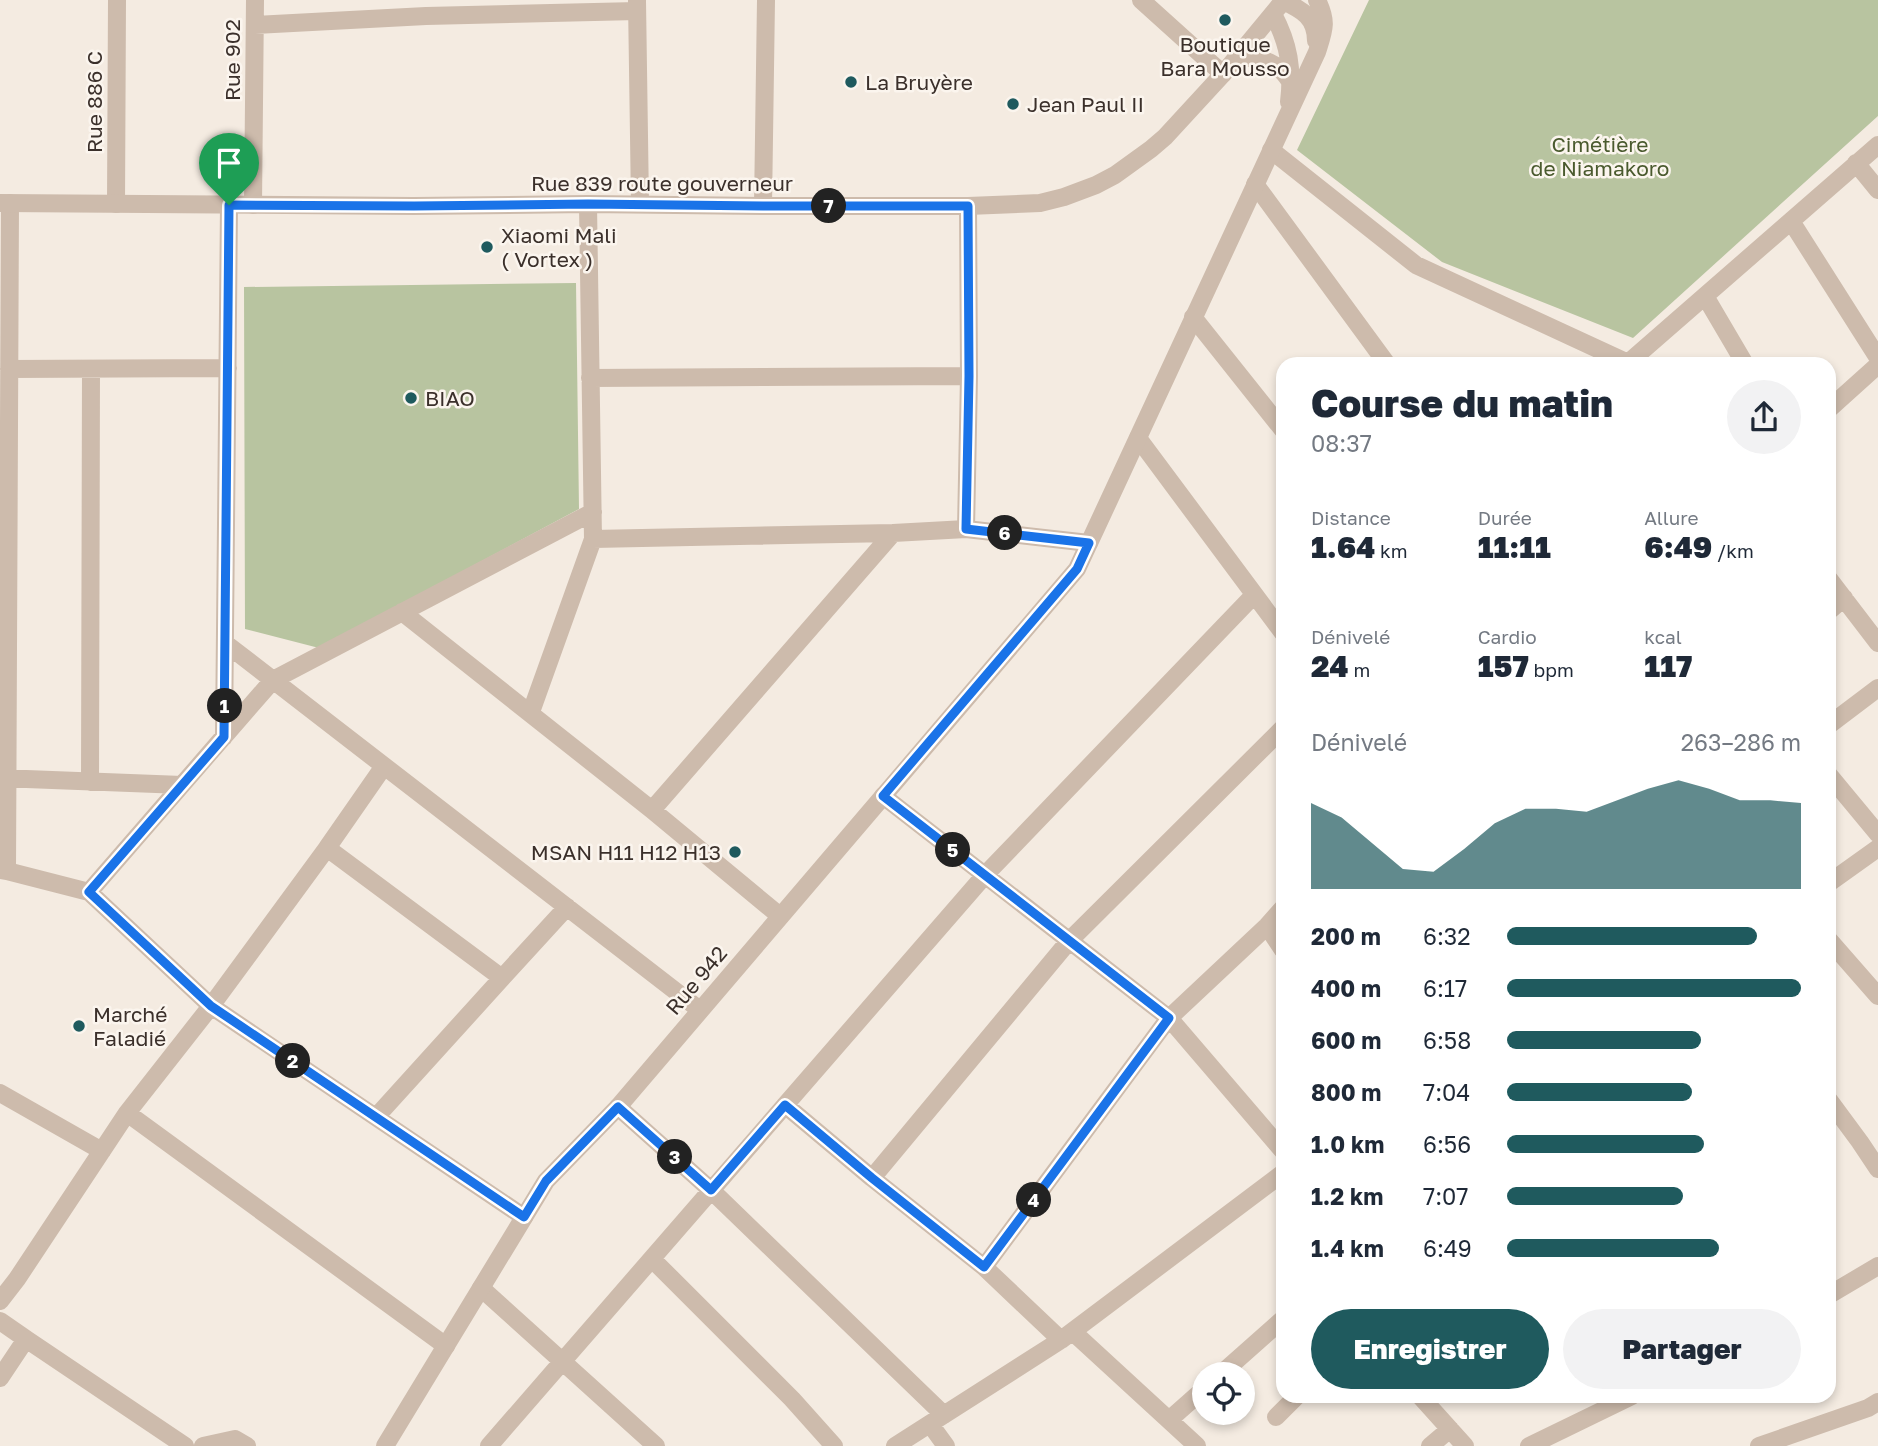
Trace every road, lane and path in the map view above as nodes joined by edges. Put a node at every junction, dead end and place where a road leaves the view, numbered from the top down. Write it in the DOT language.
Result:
graph roads {
  1 [pos="117,0"];
  2 [pos="255,0"];
  3 [pos="766,0"];
  4 [pos="1141,0"];
  5 [pos="1317,0"];
  6 [pos="1280,5"];
  7 [pos="637,6"];
  8 [pos="425,8"];
  9 [pos="255,25"];
  10 [pos="1317,52"];
  11 [pos="1237,57"];
  12 [pos="1223,74"];
  13 [pos="1291,83"];
  14 [pos="1273,144"];
  15 [pos="1878,145"];
  16 [pos="1856,163"];
  17 [pos="1255,184"];
  18 [pos="1878,190"];
  19 [pos="5,203"];
  20 [pos="116,204"];
  21 [pos="588,204"];
  22 [pos="640,204"];
  23 [pos="229,205"];
  24 [pos="253,205"];
  25 [pos="763,206"];
  26 [pos="968,206"];
  27 [pos="1791,221"];
  28 [pos="1705,296"];
  29 [pos="1193,317"];
  30 [pos="5,319"];
  31 [pos="1382,357"];
  32 [pos="1615,357"];
  33 [pos="1635,357"];
  34 [pos="1741,357"];
  35 [pos="1878,358"];
  36 [pos="1878,365"];
  37 [pos="228,368"];
  38 [pos="9,369"];
  39 [pos="91,369"];
  40 [pos="969,376"];
  41 [pos="590,378"];
  42 [pos="1836,403"];
  43 [pos="1276,421"];
  44 [pos="1138,438"];
  45 [pos="593,512"];
  46 [pos="966,529"];
  47 [pos="893,533"];
  48 [pos="593,539"];
  49 [pos="1089,543"];
  50 [pos="1836,588"];
  51 [pos="1254,595"];
  52 [pos="1844,598"];
  53 [pos="1836,605"];
  54 [pos="402,612"];
  55 [pos="1276,624"];
  56 [pos="225,643"];
  57 [pos="1878,643"];
  58 [pos="273,680"];
  59 [pos="1878,688"];
  60 [pos="531,712"];
  61 [pos="1836,720"];
  62 [pos="1276,735"];
  63 [pos="224,737"];
  64 [pos="384,766"];
  65 [pos="4,778"];
  66 [pos="90,782"];
  67 [pos="1836,783"];
  68 [pos="182,785"];
  69 [pos="883,796"];
  70 [pos="652,810"];
  71 [pos="1878,834"];
  72 [pos="327,848"];
  73 [pos="1878,848"];
  74 [pos="4,871"];
  75 [pos="985,874"];
  76 [pos="1836,878"];
  77 [pos="89,892"];
  78 [pos="567,907"];
  79 [pos="780,916"];
  80 [pos="1276,916"];
  81 [pos="1267,926"];
  82 [pos="1276,940"];
  83 [pos="1069,941"];
  84 [pos="1836,948"];
  85 [pos="502,978"];
  86 [pos="1878,996"];
  87 [pos="211,1006"];
  88 [pos="700,1010"];
  89 [pos="1169,1018"];
  90 [pos="0,1093"];
  91 [pos="785,1105"];
  92 [pos="618,1107"];
  93 [pos="1836,1109"];
  94 [pos="127,1113"];
  95 [pos="376,1117"];
  96 [pos="1276,1144"];
  97 [pos="102,1152"];
  98 [pos="1878,1169"];
  99 [pos="1276,1177"];
  100 [pos="872,1178"];
  101 [pos="711,1190"];
  102 [pos="524,1217"];
  103 [pos="652,1259"];
  104 [pos="1878,1266"];
  105 [pos="984,1267"];
  106 [pos="481,1288"];
  107 [pos="1836,1291"];
  108 [pos="0,1301"];
  109 [pos="0,1321"];
  110 [pos="1276,1325"];
  111 [pos="1067,1336"];
  112 [pos="26,1339"];
  113 [pos="446,1346"];
  114 [pos="563,1361"];
  115 [pos="1235,1362"];
  116 [pos="0,1378"];
  117 [pos="1192,1400"];
  118 [pos="1878,1402"];
  119 [pos="1290,1403"];
  120 [pos="1426,1403"];
  121 [pos="1618,1403"];
  122 [pos="1276,1417"];
  123 [pos="937,1420"];
  124 [pos="1169,1420"];
  125 [pos="1450,1429"];
  126 [pos="1194,1445"];
  127 [pos="185,1446"];
  128 [pos="203,1446"];
  129 [pos="247,1446"];
  130 [pos="385,1446"];
  131 [pos="489,1446"];
  132 [pos="656,1446"];
  133 [pos="834,1446"];
  134 [pos="895,1446"];
  135 [pos="946,1446"];
  136 [pos="1430,1446"];
  137 [pos="1465,1446"];
  138 [pos="1529,1446"];
  139 [pos="1759,1446"];
  1 -- 20 [label="street, Rue 886 C"];
  2 -- 9 [label="street, Rue 902"];
  3 -- 25 [label="street"];
  4 -- 12 [label="street"];
  5 -- 10 [label="street"];
  6 -- 10 [label="street"];
  6 -- 11 [label="street, Rue 839 route gouverneur"];
  6 -- 13 [label="street"];
  7 -- 8 [label="street"];
  7 -- 22 [label="street"];
  8 -- 9 [label="street"];
  9 -- 24 [label="street, Rue 902"];
  10 -- 14 [label="street"];
  11 -- 12 [label="street, Rue 839 route gouverneur"];
  11 -- 13 [label="street"];
  12 -- 26 [label="street, Rue 839 route gouverneur"];
  13 -- 14 [label="street"];
  14 -- 17 [label="street, Rue 942"];
  14 -- 32 [label="street"];
  15 -- 16 [label="street"];
  16 -- 18 [label="street"];
  16 -- 27 [label="street"];
  17 -- 29 [label="street, Rue 942"];
  17 -- 31 [label="street"];
  19 -- 20 [label="street, Rue 839 route gouverneur"];
  19 -- 30 [label="street"];
  20 -- 23 [label="street, Rue 839 route gouverneur"];
  21 -- 22 [label="street, Rue 839 route gouverneur"];
  21 -- 24 [label="street, Rue 839 route gouverneur"];
  21 -- 41 [label="street"];
  22 -- 25 [label="street, Rue 839 route gouverneur"];
  23 -- 24 [label="street, Rue 839 route gouverneur"];
  23 -- 37 [label="street"];
  25 -- 26 [label="street, Rue 839 route gouverneur"];
  26 -- 40 [label="street"];
  27 -- 28 [label="street"];
  27 -- 35 [label="street"];
  28 -- 33 [label="street"];
  28 -- 34 [label="street"];
  29 -- 43 [label="street"];
  29 -- 44 [label="street, Rue 942"];
  30 -- 38 [label="street"];
  36 -- 42 [label="street"];
  37 -- 39 [label="street"];
  37 -- 56 [label="street"];
  38 -- 39 [label="street"];
  38 -- 65 [label="street"];
  39 -- 66 [label="street"];
  40 -- 41 [label="street"];
  40 -- 46 [label="street"];
  41 -- 45 [label="street"];
  44 -- 49 [label="street, Rue 942"];
  44 -- 51 [label="street"];
  45 -- 48 [label="street"];
  45 -- 54 [label="street"];
  46 -- 47 [label="street"];
  46 -- 49 [label="street"];
  47 -- 48 [label="street"];
  47 -- 70 [label="street"];
  48 -- 60 [label="street"];
  49 -- 69 [label="street, Rue 942"];
  50 -- 52 [label="street"];
  51 -- 55 [label="street"];
  51 -- 75 [label="street"];
  52 -- 53 [label="street"];
  52 -- 57 [label="street"];
  54 -- 58 [label="street"];
  54 -- 60 [label="street"];
  56 -- 58 [label="street"];
  56 -- 63 [label="street"];
  58 -- 63 [label="street"];
  58 -- 64 [label="street"];
  59 -- 61 [label="street"];
  60 -- 70 [label="street"];
  62 -- 83 [label="street"];
  63 -- 68 [label="street"];
  64 -- 72 [label="street"];
  64 -- 78 [label="street"];
  65 -- 66 [label="street"];
  65 -- 74 [label="street"];
  66 -- 68 [label="street"];
  67 -- 71 [label="street"];
  68 -- 77 [label="street"];
  69 -- 75 [label="street"];
  69 -- 79 [label="street, Rue 942"];
  70 -- 79 [label="street"];
  72 -- 85 [label="street"];
  72 -- 87 [label="street"];
  73 -- 76 [label="street"];
  74 -- 77 [label="street"];
  75 -- 83 [label="street"];
  75 -- 91 [label="street"];
  77 -- 87 [label="street"];
  78 -- 85 [label="street"];
  78 -- 88 [label="street"];
  79 -- 88 [label="street, Rue 942"];
  80 -- 81 [label="street"];
  81 -- 82 [label="street"];
  81 -- 89 [label="street"];
  83 -- 89 [label="street"];
  83 -- 100 [label="street"];
  84 -- 86 [label="street"];
  85 -- 95 [label="street"];
  87 -- 94 [label="street"];
  87 -- 95 [label="street"];
  88 -- 92 [label="street, Rue 942"];
  89 -- 96 [label="street"];
  89 -- 105 [label="street"];
  90 -- 97 [label="street"];
  91 -- 100 [label="street"];
  91 -- 101 [label="street"];
  92 -- 101 [label="street"];
  92 -- 102 [label="street, Rue 942"];
  93 -- 98 [label="street"];
  94 -- 97 [label="street"];
  94 -- 113 [label="street"];
  95 -- 102 [label="street"];
  97 -- 108 [label="street"];
  99 -- 111 [label="street"];
  100 -- 105 [label="street"];
  101 -- 103 [label="street"];
  101 -- 123 [label="street"];
  102 -- 106 [label="street, Rue 942"];
  103 -- 114 [label="street"];
  103 -- 133 [label="street"];
  104 -- 107 [label="street"];
  105 -- 111 [label="street"];
  106 -- 113 [label="street, Rue 942"];
  106 -- 114 [label="street"];
  109 -- 112 [label="street"];
  110 -- 115 [label="street"];
  111 -- 123 [label="street"];
  111 -- 124 [label="street"];
  112 -- 116 [label="street"];
  112 -- 127 [label="street"];
  113 -- 130 [label="street, Rue 942"];
  114 -- 131 [label="street"];
  114 -- 132 [label="street"];
  117 -- 124 [label="street"];
  118 -- 139 [label="street"];
  119 -- 122 [label="street"];
  120 -- 125 [label="street"];
  121 -- 138 [label="street"];
  123 -- 134 [label="street"];
  123 -- 135 [label="street"];
  124 -- 126 [label="street"];
  125 -- 136 [label="street"];
  125 -- 137 [label="street"];
  128 -- 129 [label="street"];
}
